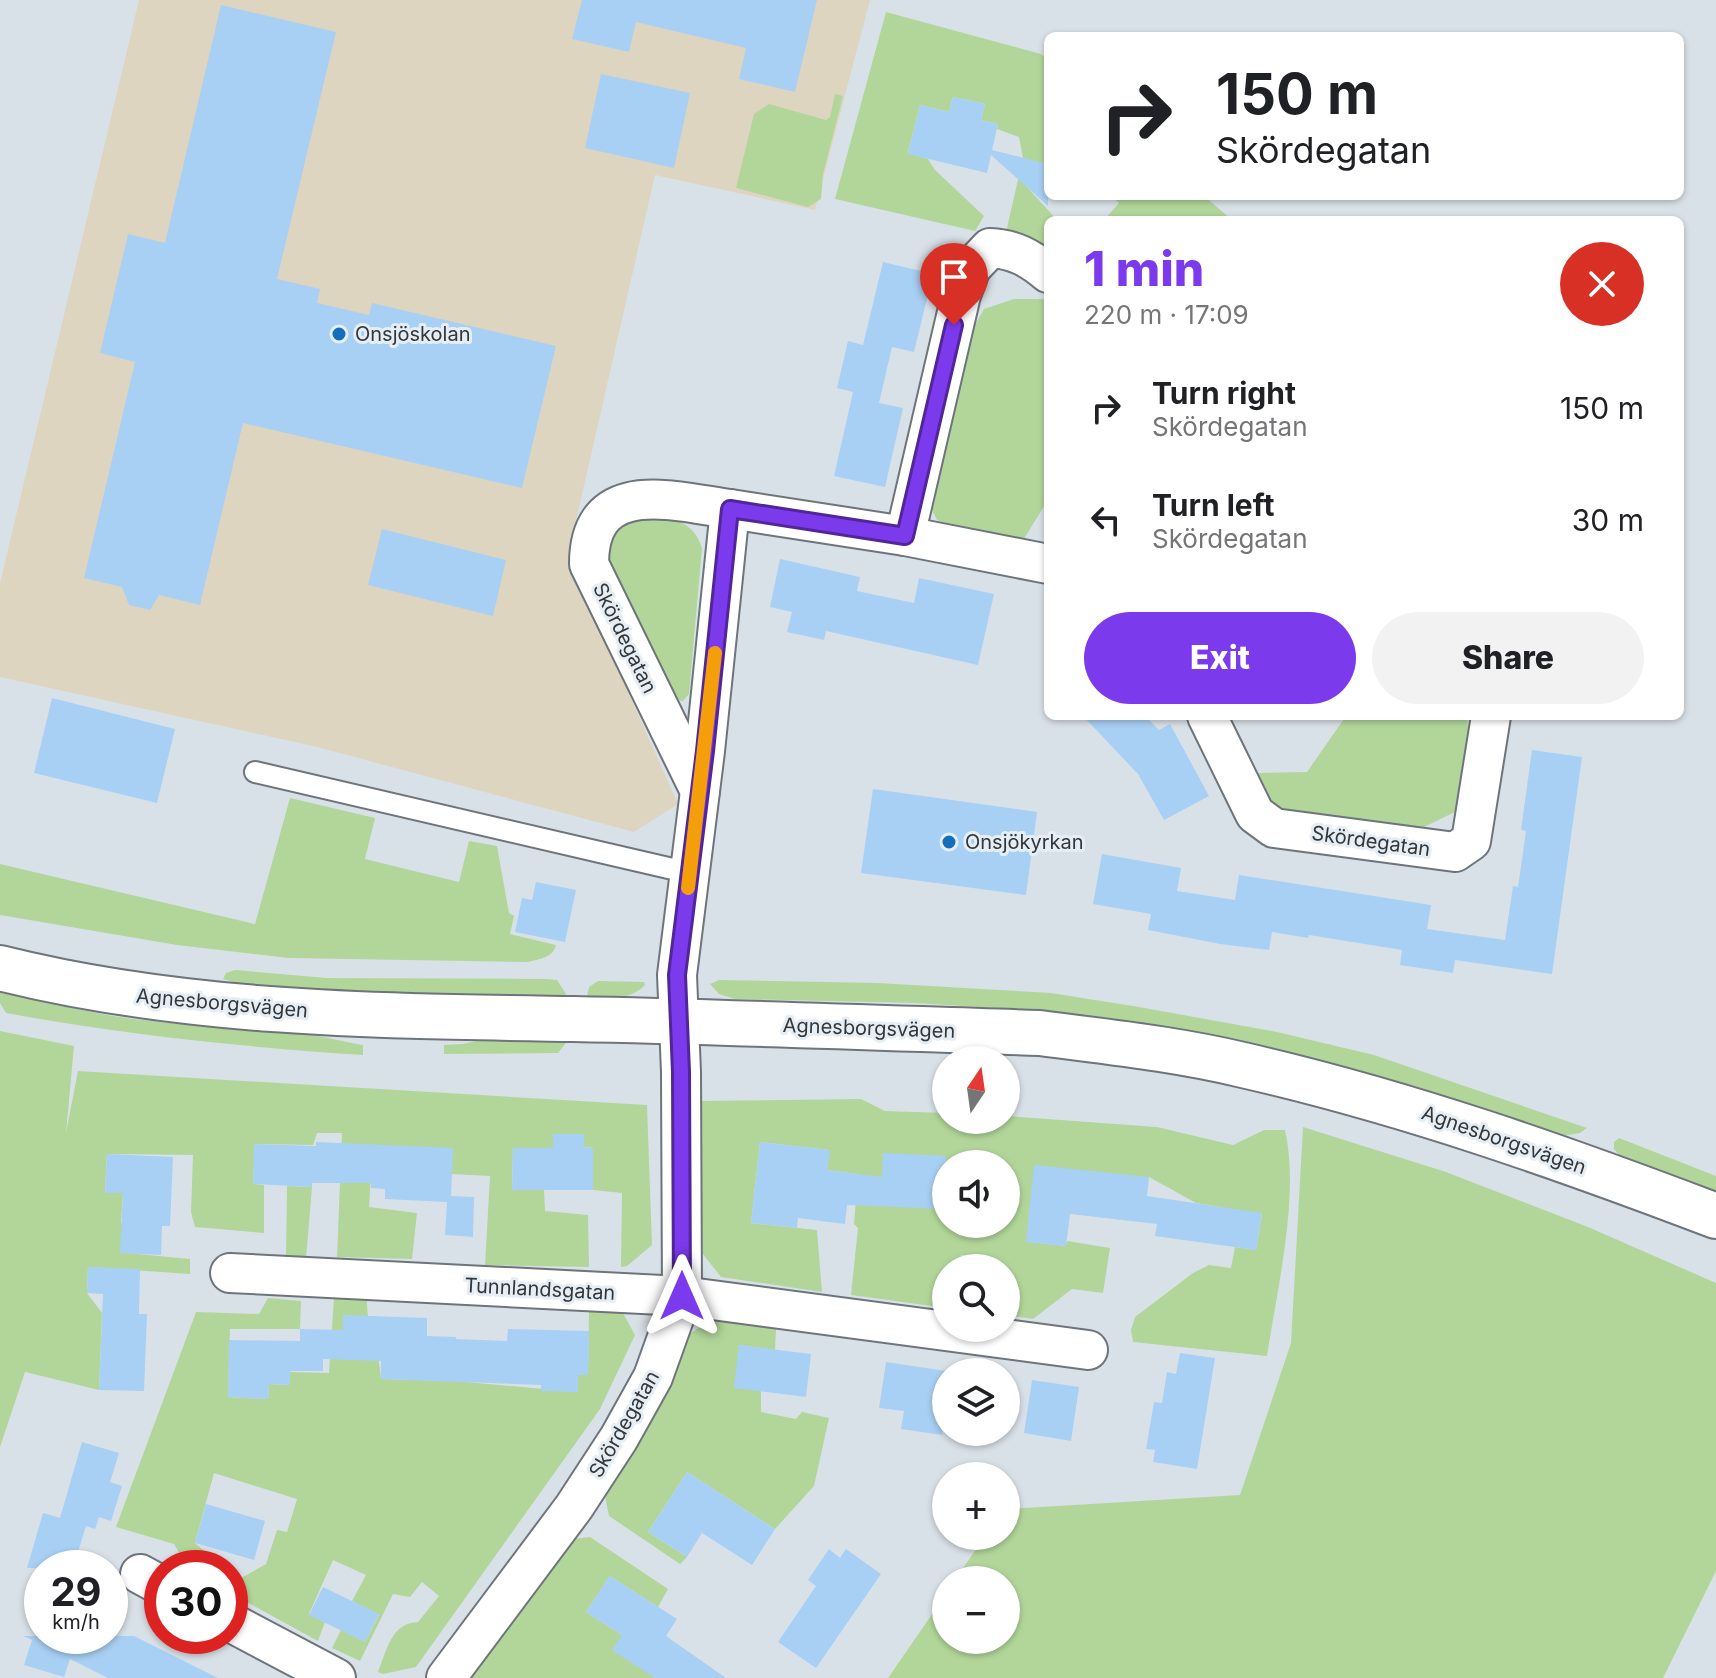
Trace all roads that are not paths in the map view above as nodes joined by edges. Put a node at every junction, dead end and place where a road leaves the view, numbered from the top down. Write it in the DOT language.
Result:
graph roads {
  1 [pos="1044,270"];
  2 [pos="730,509"];
  3 [pos="905,536"];
  4 [pos="1044,563"];
  5 [pos="1209,720"];
  6 [pos="1490,720"];
  7 [pos="255,772"];
  8 [pos="700,791"];
  9 [pos="690,873"];
  10 [pos="0,968"];
  11 [pos="678,1022"];
  12 [pos="1716,1216"];
  13 [pos="230,1273"];
  14 [pos="682,1296"];
  15 [pos="1088,1350"];
  16 [pos="248,1632"];
  17 [pos="336,1678"];
  18 [pos="446,1678"];
  1 -- 3 [label="street"];
  2 -- 3 [label="street, Skördegatan"];
  2 -- 8 [label="street, Skördegatan"];
  2 -- 8 [label="street, Skördegatan"];
  3 -- 4 [label="street, Skördegatan"];
  5 -- 6 [label="street, Skördegatan"];
  7 -- 9 [label="lane"];
  8 -- 9 [label="street, Skördegatan"];
  9 -- 11 [label="street, Skördegatan"];
  10 -- 11 [label="street, Agnesborgsvägen"];
  11 -- 12 [label="street, Agnesborgsvägen"];
  11 -- 14 [label="street, Skördegatan"];
  13 -- 14 [label="street, Tunnlandsgatan"];
  14 -- 15 [label="street, Tunnlandsgatan"];
  14 -- 18 [label="street, Skördegatan"];
  16 -- 17 [label="street"];
}
